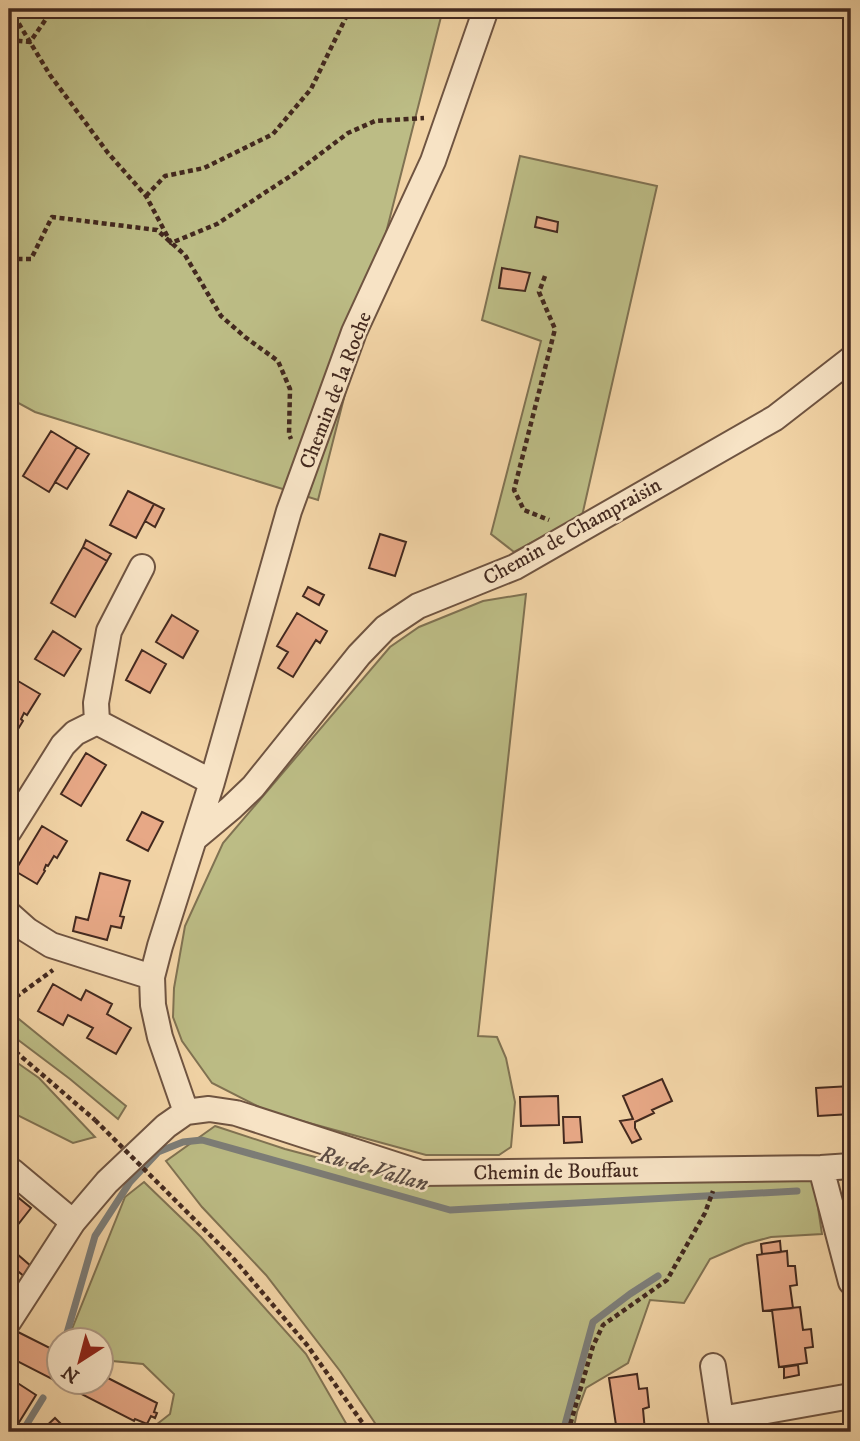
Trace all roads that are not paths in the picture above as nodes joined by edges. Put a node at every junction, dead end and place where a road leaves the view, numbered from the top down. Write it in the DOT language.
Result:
graph roads {
  1 [pos="486,9"];
  2 [pos="851,359"];
  3 [pos="142,567"];
  4 [pos="97,722"];
  5 [pos="212,782"];
  6 [pos="9,831"];
  7 [pos="194,839"];
  8 [pos="9,914"];
  9 [pos="152,977"];
  10 [pos="186,1112"];
  11 [pos="851,1166"];
  12 [pos="9,1172"];
  13 [pos="826,1187"];
  14 [pos="74,1222"];
  15 [pos="851,1282"];
  16 [pos="9,1321"];
  17 [pos="713,1366"];
  18 [pos="851,1396"];
  1 -- 5 [label="street, Chemin de la Roche"];
  2 -- 7 [label="street, Chemin de Champraisin"];
  3 -- 4 [label="street"];
  4 -- 5 [label="street"];
  4 -- 6 [label="street"];
  5 -- 7 [label="street, Chemin de la Roche"];
  7 -- 9 [label="street, Chemin de la Roche"];
  8 -- 9 [label="street"];
  9 -- 10 [label="street, Chemin de la Roche"];
  10 -- 13 [label="street, Chemin de Bouffaut"];
  10 -- 14 [label="street"];
  11 -- 13 [label="street, Chemin de Bouffaut"];
  12 -- 14 [label="street"];
  13 -- 15 [label="street"];
  14 -- 16 [label="street"];
  17 -- 18 [label="street"];
}
